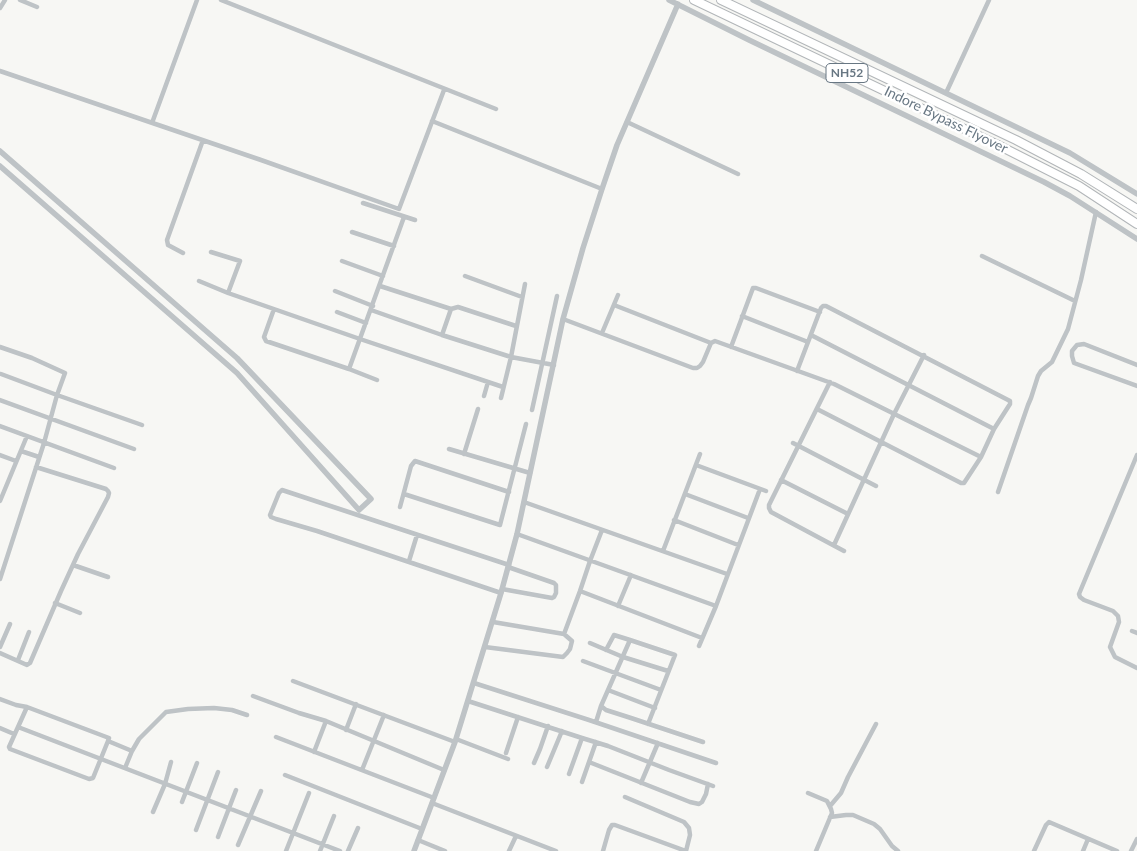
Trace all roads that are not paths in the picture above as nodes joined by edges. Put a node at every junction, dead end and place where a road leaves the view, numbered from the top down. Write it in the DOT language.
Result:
graph roads {
  1 [pos="5,0"];
  2 [pos="20,0"];
  3 [pos="196,0"];
  4 [pos="220,0"];
  5 [pos="669,0"];
  6 [pos="694,0"];
  7 [pos="722,0"];
  8 [pos="753,0"];
  9 [pos="989,0"];
  10 [pos="678,4"];
  11 [pos="37,7"];
  12 [pos="0,8"];
  13 [pos="0,71"];
  14 [pos="444,90"];
  15 [pos="946,93"];
  16 [pos="496,110"];
  17 [pos="432,121"];
  18 [pos="627,122"];
  19 [pos="152,123"];
  20 [pos="202,140"];
  21 [pos="0,151"];
  22 [pos="0,166"];
  23 [pos="738,174"];
  24 [pos="602,189"];
  25 [pos="1137,194"];
  26 [pos="363,203"];
  27 [pos="1137,210"];
  28 [pos="1096,212"];
  29 [pos="404,217"];
  30 [pos="415,220"];
  31 [pos="1137,224"];
  32 [pos="352,232"];
  33 [pos="1137,239"];
  34 [pos="394,246"];
  35 [pos="210,252"];
  36 [pos="183,253"];
  37 [pos="982,256"];
  38 [pos="342,262"];
  39 [pos="383,276"];
  40 [pos="466,276"];
  41 [pos="198,281"];
  42 [pos="525,284"];
  43 [pos="380,286"];
  44 [pos="335,291"];
  45 [pos="228,293"];
  46 [pos="618,295"];
  47 [pos="522,296"];
  48 [pos="558,296"];
  49 [pos="1076,301"];
  50 [pos="614,305"];
  51 [pos="372,308"];
  52 [pos="274,309"];
  53 [pos="451,310"];
  54 [pos="336,312"];
  55 [pos="820,312"];
  56 [pos="742,316"];
  57 [pos="564,319"];
  58 [pos="366,323"];
  59 [pos="516,326"];
  60 [pos="602,334"];
  61 [pos="442,335"];
  62 [pos="811,335"];
  63 [pos="360,339"];
  64 [pos="808,342"];
  65 [pos="711,343"];
  66 [pos="0,347"];
  67 [pos="731,347"];
  68 [pos="924,355"];
  69 [pos="511,357"];
  70 [pos="542,363"];
  71 [pos="554,365"];
  72 [pos="1137,366"];
  73 [pos="349,369"];
  74 [pos="797,371"];
  75 [pos="1,374"];
  76 [pos="377,380"];
  77 [pos="488,382"];
  78 [pos="830,382"];
  79 [pos="909,385"];
  80 [pos="1137,386"];
  81 [pos="503,387"];
  82 [pos="58,395"];
  83 [pos="484,396"];
  84 [pos="500,398"];
  85 [pos="0,400"];
  86 [pos="478,410"];
  87 [pos="532,410"];
  88 [pos="817,410"];
  89 [pos="894,414"];
  90 [pos="50,418"];
  91 [pos="526,424"];
  92 [pos="142,425"];
  93 [pos="0,426"];
  94 [pos="994,428"];
  95 [pos="26,436"];
  96 [pos="882,442"];
  97 [pos="44,443"];
  98 [pos="793,443"];
  99 [pos="798,446"];
  100 [pos="134,449"];
  101 [pos="20,450"];
  102 [pos="450,450"];
  103 [pos="464,454"];
  104 [pos="700,454"];
  105 [pos="0,455"];
  106 [pos="1137,455"];
  107 [pos="39,457"];
  108 [pos="981,457"];
  109 [pos="16,461"];
  110 [pos="696,465"];
  111 [pos="36,466"];
  112 [pos="114,468"];
  113 [pos="514,469"];
  114 [pos="530,473"];
  115 [pos="864,479"];
  116 [pos="781,480"];
  117 [pos="876,486"];
  118 [pos="2,489"];
  119 [pos="760,489"];
  120 [pos="766,491"];
  121 [pos="509,492"];
  122 [pos="998,492"];
  123 [pos="404,494"];
  124 [pos="684,494"];
  125 [pos="0,501"];
  126 [pos="524,502"];
  127 [pos="400,507"];
  128 [pos="848,514"];
  129 [pos="748,518"];
  130 [pos="674,520"];
  131 [pos="602,530"];
  132 [pos="517,534"];
  133 [pos="418,535"];
  134 [pos="738,545"];
  135 [pos="834,545"];
  136 [pos="663,551"];
  137 [pos="844,552"];
  138 [pos="408,561"];
  139 [pos="590,561"];
  140 [pos="73,564"];
  141 [pos="509,566"];
  142 [pos="727,574"];
  143 [pos="631,575"];
  144 [pos="108,577"];
  145 [pos="0,579"];
  146 [pos="502,591"];
  147 [pos="580,591"];
  148 [pos="55,603"];
  149 [pos="618,606"];
  150 [pos="716,606"];
  151 [pos="80,613"];
  152 [pos="493,622"];
  153 [pos="10,624"];
  154 [pos="29,632"];
  155 [pos="564,634"];
  156 [pos="702,638"];
  157 [pos="630,640"];
  158 [pos="590,643"];
  159 [pos="699,646"];
  160 [pos="0,647"];
  161 [pos="485,648"];
  162 [pos="606,650"];
  163 [pos="0,653"];
  164 [pos="623,657"];
  165 [pos="18,660"];
  166 [pos="583,661"];
  167 [pos="1137,668"];
  168 [pos="668,671"];
  169 [pos="615,673"];
  170 [pos="293,681"];
  171 [pos="474,683"];
  172 [pos="608,690"];
  173 [pos="662,690"];
  174 [pos="253,696"];
  175 [pos="0,699"];
  176 [pos="468,700"];
  177 [pos="356,704"];
  178 [pos="601,706"];
  179 [pos="27,707"];
  180 [pos="654,708"];
  181 [pos="247,715"];
  182 [pos="384,715"];
  183 [pos="518,717"];
  184 [pos="326,721"];
  185 [pos="596,722"];
  186 [pos="648,724"];
  187 [pos="876,724"];
  188 [pos="548,726"];
  189 [pos="18,727"];
  190 [pos="0,728"];
  191 [pos="346,730"];
  192 [pos="562,731"];
  193 [pos="14,734"];
  194 [pos="276,738"];
  195 [pos="582,738"];
  196 [pos="373,740"];
  197 [pos="456,740"];
  198 [pos="108,742"];
  199 [pos="596,742"];
  200 [pos="703,742"];
  201 [pos="658,743"];
  202 [pos="132,751"];
  203 [pos="314,752"];
  204 [pos="506,753"];
  205 [pos="101,759"];
  206 [pos="508,760"];
  207 [pos="171,762"];
  208 [pos="589,762"];
  209 [pos="650,762"];
  210 [pos="197,763"];
  211 [pos="534,763"];
  212 [pos="716,763"];
  213 [pos="125,768"];
  214 [pos="547,768"];
  215 [pos="362,770"];
  216 [pos="444,770"];
  217 [pos="218,772"];
  218 [pos="569,774"];
  219 [pos="285,775"];
  220 [pos="582,782"];
  221 [pos="641,783"];
  222 [pos="165,784"];
  223 [pos="236,790"];
  224 [pos="186,791"];
  225 [pos="261,791"];
  226 [pos="309,793"];
  227 [pos="808,794"];
  228 [pos="625,797"];
  229 [pos="208,800"];
  230 [pos="433,800"];
  231 [pos="182,802"];
  232 [pos="830,806"];
  233 [pos="229,808"];
  234 [pos="153,812"];
  235 [pos="334,816"];
  236 [pos="250,817"];
  237 [pos="830,817"];
  238 [pos="358,828"];
  239 [pos="422,829"];
  240 [pos="196,830"];
  241 [pos="293,834"];
  242 [pos="516,836"];
  243 [pos="218,837"];
  244 [pos="1088,839"];
  245 [pos="1137,839"];
  246 [pos="418,840"];
  247 [pos="238,845"];
  248 [pos="323,845"];
  249 [pos="286,851"];
  250 [pos="320,851"];
  251 [pos="340,851"];
  252 [pos="348,851"];
  253 [pos="414,851"];
  254 [pos="445,851"];
  255 [pos="509,851"];
  256 [pos="556,851"];
  257 [pos="603,851"];
  258 [pos="686,851"];
  259 [pos="816,851"];
  260 [pos="898,851"];
  261 [pos="1034,851"];
  262 [pos="1083,851"];
  263 [pos="1117,851"];
  264 [pos="1131,851"];
  1 -- 12 [label="street"];
  2 -- 11 [label="street"];
  3 -- 19 [label="street"];
  4 -- 14 [label="street"];
  5 -- 10 [label="street"];
  6 -- 31 [label="highway, Indore Bypass Flyover / NH52"];
  7 -- 27 [label="highway, Indore Bypass Flyover / NH52"];
  8 -- 15 [label="street"];
  9 -- 15 [label="street"];
  10 -- 18 [label="street"];
  10 -- 28 [label="street"];
  13 -- 19 [label="street"];
  14 -- 16 [label="street"];
  14 -- 17 [label="street"];
  15 -- 25 [label="street"];
  17 -- 20 [label="street"];
  17 -- 24 [label="street"];
  18 -- 23 [label="street"];
  18 -- 24 [label="street"];
  19 -- 20 [label="street"];
  20 -- 36 [label="street"];
  21 -- 22 [label="street"];
  24 -- 57 [label="street"];
  26 -- 29 [label="street"];
  28 -- 33 [label="street"];
  28 -- 49 [label="street"];
  29 -- 30 [label="street"];
  29 -- 34 [label="street"];
  32 -- 34 [label="street"];
  34 -- 39 [label="street"];
  35 -- 45 [label="street"];
  37 -- 49 [label="street"];
  38 -- 39 [label="street"];
  39 -- 43 [label="street"];
  40 -- 47 [label="street"];
  41 -- 45 [label="street"];
  42 -- 47 [label="street"];
  43 -- 51 [label="street"];
  43 -- 53 [label="street"];
  44 -- 51 [label="street"];
  45 -- 52 [label="street"];
  46 -- 50 [label="street"];
  47 -- 59 [label="street"];
  48 -- 70 [label="street"];
  49 -- 122 [label="street"];
  50 -- 60 [label="street"];
  50 -- 65 [label="street"];
  51 -- 58 [label="street"];
  51 -- 61 [label="street"];
  52 -- 63 [label="street"];
  52 -- 73 [label="street"];
  53 -- 59 [label="street"];
  53 -- 61 [label="street"];
  54 -- 58 [label="street"];
  55 -- 56 [label="street"];
  55 -- 62 [label="street"];
  55 -- 68 [label="street"];
  56 -- 64 [label="street"];
  56 -- 67 [label="street"];
  57 -- 60 [label="street"];
  57 -- 71 [label="street"];
  58 -- 63 [label="street"];
  59 -- 69 [label="street"];
  60 -- 65 [label="street"];
  61 -- 69 [label="street"];
  62 -- 64 [label="street"];
  62 -- 79 [label="street"];
  63 -- 73 [label="street"];
  63 -- 77 [label="street"];
  64 -- 74 [label="street"];
  65 -- 67 [label="street"];
  66 -- 82 [label="street"];
  67 -- 74 [label="street"];
  68 -- 79 [label="street"];
  68 -- 94 [label="street"];
  69 -- 70 [label="street"];
  69 -- 81 [label="street"];
  70 -- 71 [label="street"];
  70 -- 87 [label="street"];
  71 -- 114 [label="street"];
  72 -- 80 [label="street"];
  73 -- 76 [label="street"];
  74 -- 78 [label="street"];
  75 -- 82 [label="street"];
  77 -- 81 [label="street"];
  77 -- 83 [label="street"];
  78 -- 88 [label="street"];
  78 -- 89 [label="street"];
  79 -- 89 [label="street"];
  79 -- 94 [label="street"];
  81 -- 84 [label="street"];
  82 -- 90 [label="street"];
  82 -- 92 [label="street"];
  85 -- 90 [label="street"];
  86 -- 103 [label="street"];
  88 -- 96 [label="street"];
  88 -- 99 [label="street"];
  89 -- 96 [label="street"];
  89 -- 108 [label="street"];
  90 -- 97 [label="street"];
  90 -- 100 [label="street"];
  91 -- 113 [label="street"];
  93 -- 95 [label="street"];
  94 -- 108 [label="street"];
  95 -- 97 [label="street"];
  95 -- 101 [label="street"];
  96 -- 108 [label="street"];
  96 -- 115 [label="street"];
  97 -- 107 [label="street"];
  97 -- 112 [label="street"];
  98 -- 99 [label="street"];
  99 -- 115 [label="street"];
  99 -- 116 [label="street"];
  101 -- 107 [label="street"];
  101 -- 109 [label="street"];
  102 -- 103 [label="street"];
  103 -- 113 [label="street"];
  104 -- 110 [label="street"];
  105 -- 109 [label="street"];
  106 -- 167 [label="street"];
  107 -- 111 [label="street"];
  109 -- 118 [label="street"];
  110 -- 119 [label="street"];
  110 -- 124 [label="street"];
  111 -- 140 [label="street"];
  111 -- 145 [label="street"];
  113 -- 114 [label="street"];
  113 -- 121 [label="street"];
  114 -- 126 [label="street"];
  115 -- 117 [label="street"];
  115 -- 128 [label="street"];
  116 -- 128 [label="street"];
  116 -- 135 [label="street"];
  118 -- 125 [label="street"];
  119 -- 120 [label="street"];
  119 -- 129 [label="street"];
  121 -- 123 [label="street"];
  121 -- 123 [label="street"];
  123 -- 127 [label="street"];
  124 -- 129 [label="street"];
  124 -- 130 [label="street"];
  126 -- 131 [label="street"];
  126 -- 132 [label="street"];
  128 -- 135 [label="street"];
  129 -- 134 [label="street"];
  130 -- 134 [label="street"];
  130 -- 136 [label="street"];
  131 -- 136 [label="street"];
  131 -- 139 [label="street"];
  132 -- 139 [label="street"];
  132 -- 141 [label="street"];
  133 -- 138 [label="street"];
  133 -- 138 [label="street"];
  133 -- 141 [label="street"];
  134 -- 142 [label="street"];
  135 -- 137 [label="street"];
  136 -- 142 [label="street"];
  138 -- 146 [label="street"];
  139 -- 143 [label="street"];
  139 -- 147 [label="street"];
  140 -- 144 [label="street"];
  140 -- 148 [label="street"];
  141 -- 146 [label="street"];
  141 -- 146 [label="street"];
  142 -- 150 [label="street"];
  143 -- 149 [label="street"];
  143 -- 150 [label="street"];
  146 -- 152 [label="street"];
  147 -- 149 [label="street"];
  147 -- 155 [label="street"];
  148 -- 151 [label="street"];
  148 -- 165 [label="street"];
  149 -- 156 [label="street"];
  150 -- 156 [label="street"];
  152 -- 155 [label="street"];
  152 -- 161 [label="street"];
  153 -- 160 [label="street"];
  154 -- 165 [label="street"];
  155 -- 161 [label="street"];
  156 -- 159 [label="street"];
  157 -- 162 [label="street"];
  157 -- 164 [label="street"];
  157 -- 168 [label="street"];
  158 -- 162 [label="street"];
  161 -- 171 [label="street"];
  162 -- 164 [label="street"];
  163 -- 165 [label="street"];
  164 -- 168 [label="street"];
  164 -- 169 [label="street"];
  166 -- 169 [label="street"];
  168 -- 173 [label="street"];
  169 -- 172 [label="street"];
  169 -- 173 [label="street"];
  170 -- 177 [label="street"];
  171 -- 176 [label="street"];
  171 -- 185 [label="street"];
  172 -- 178 [label="street"];
  172 -- 180 [label="street"];
  173 -- 180 [label="street"];
  174 -- 184 [label="street"];
  175 -- 179 [label="street"];
  176 -- 183 [label="street"];
  176 -- 197 [label="street"];
  177 -- 182 [label="street"];
  177 -- 191 [label="street"];
  178 -- 185 [label="street"];
  178 -- 186 [label="street"];
  179 -- 189 [label="street"];
  179 -- 198 [label="street"];
  180 -- 186 [label="street"];
  181 -- 202 [label="street"];
  182 -- 196 [label="street"];
  182 -- 197 [label="street"];
  183 -- 188 [label="street"];
  183 -- 204 [label="street"];
  184 -- 191 [label="street"];
  184 -- 203 [label="street"];
  185 -- 201 [label="street"];
  186 -- 200 [label="street"];
  187 -- 232 [label="street"];
  188 -- 192 [label="street"];
  188 -- 211 [label="street"];
  189 -- 193 [label="street"];
  189 -- 205 [label="street"];
  190 -- 193 [label="street"];
  191 -- 196 [label="street"];
  192 -- 195 [label="street"];
  192 -- 214 [label="street"];
  193 -- 205 [label="street"];
  194 -- 203 [label="street"];
  195 -- 199 [label="street"];
  195 -- 218 [label="street"];
  196 -- 215 [label="street"];
  196 -- 216 [label="street"];
  197 -- 206 [label="street"];
  197 -- 216 [label="street"];
  198 -- 202 [label="street"];
  198 -- 205 [label="street"];
  199 -- 208 [label="street"];
  199 -- 209 [label="street"];
  201 -- 209 [label="street"];
  201 -- 212 [label="street"];
  202 -- 213 [label="street"];
  203 -- 215 [label="street"];
  205 -- 213 [label="street"];
  207 -- 222 [label="street"];
  208 -- 220 [label="street"];
  208 -- 221 [label="street"];
  209 -- 221 [label="street"];
  209 -- 221 [label="street"];
  210 -- 224 [label="street"];
  213 -- 222 [label="street"];
  215 -- 230 [label="street"];
  216 -- 230 [label="street"];
  217 -- 229 [label="street"];
  219 -- 239 [label="street"];
  222 -- 224 [label="street"];
  222 -- 234 [label="street"];
  223 -- 233 [label="street"];
  224 -- 229 [label="street"];
  224 -- 231 [label="street"];
  225 -- 236 [label="street"];
  226 -- 241 [label="street"];
  227 -- 232 [label="street"];
  228 -- 258 [label="street"];
  229 -- 233 [label="street"];
  229 -- 240 [label="street"];
  230 -- 239 [label="street"];
  230 -- 242 [label="street"];
  232 -- 237 [label="street"];
  233 -- 236 [label="street"];
  233 -- 243 [label="street"];
  235 -- 248 [label="street"];
  236 -- 241 [label="street"];
  236 -- 247 [label="street"];
  237 -- 259 [label="street"];
  237 -- 260 [label="street"];
  238 -- 252 [label="street"];
  239 -- 246 [label="street"];
  241 -- 248 [label="street"];
  241 -- 249 [label="street"];
  242 -- 255 [label="street"];
  242 -- 256 [label="street"];
  244 -- 261 [label="street"];
  244 -- 262 [label="street"];
  244 -- 263 [label="street"];
  245 -- 264 [label="street"];
  246 -- 253 [label="street"];
  246 -- 254 [label="street"];
  248 -- 250 [label="street"];
  248 -- 251 [label="street"];
  257 -- 258 [label="street"];
}
